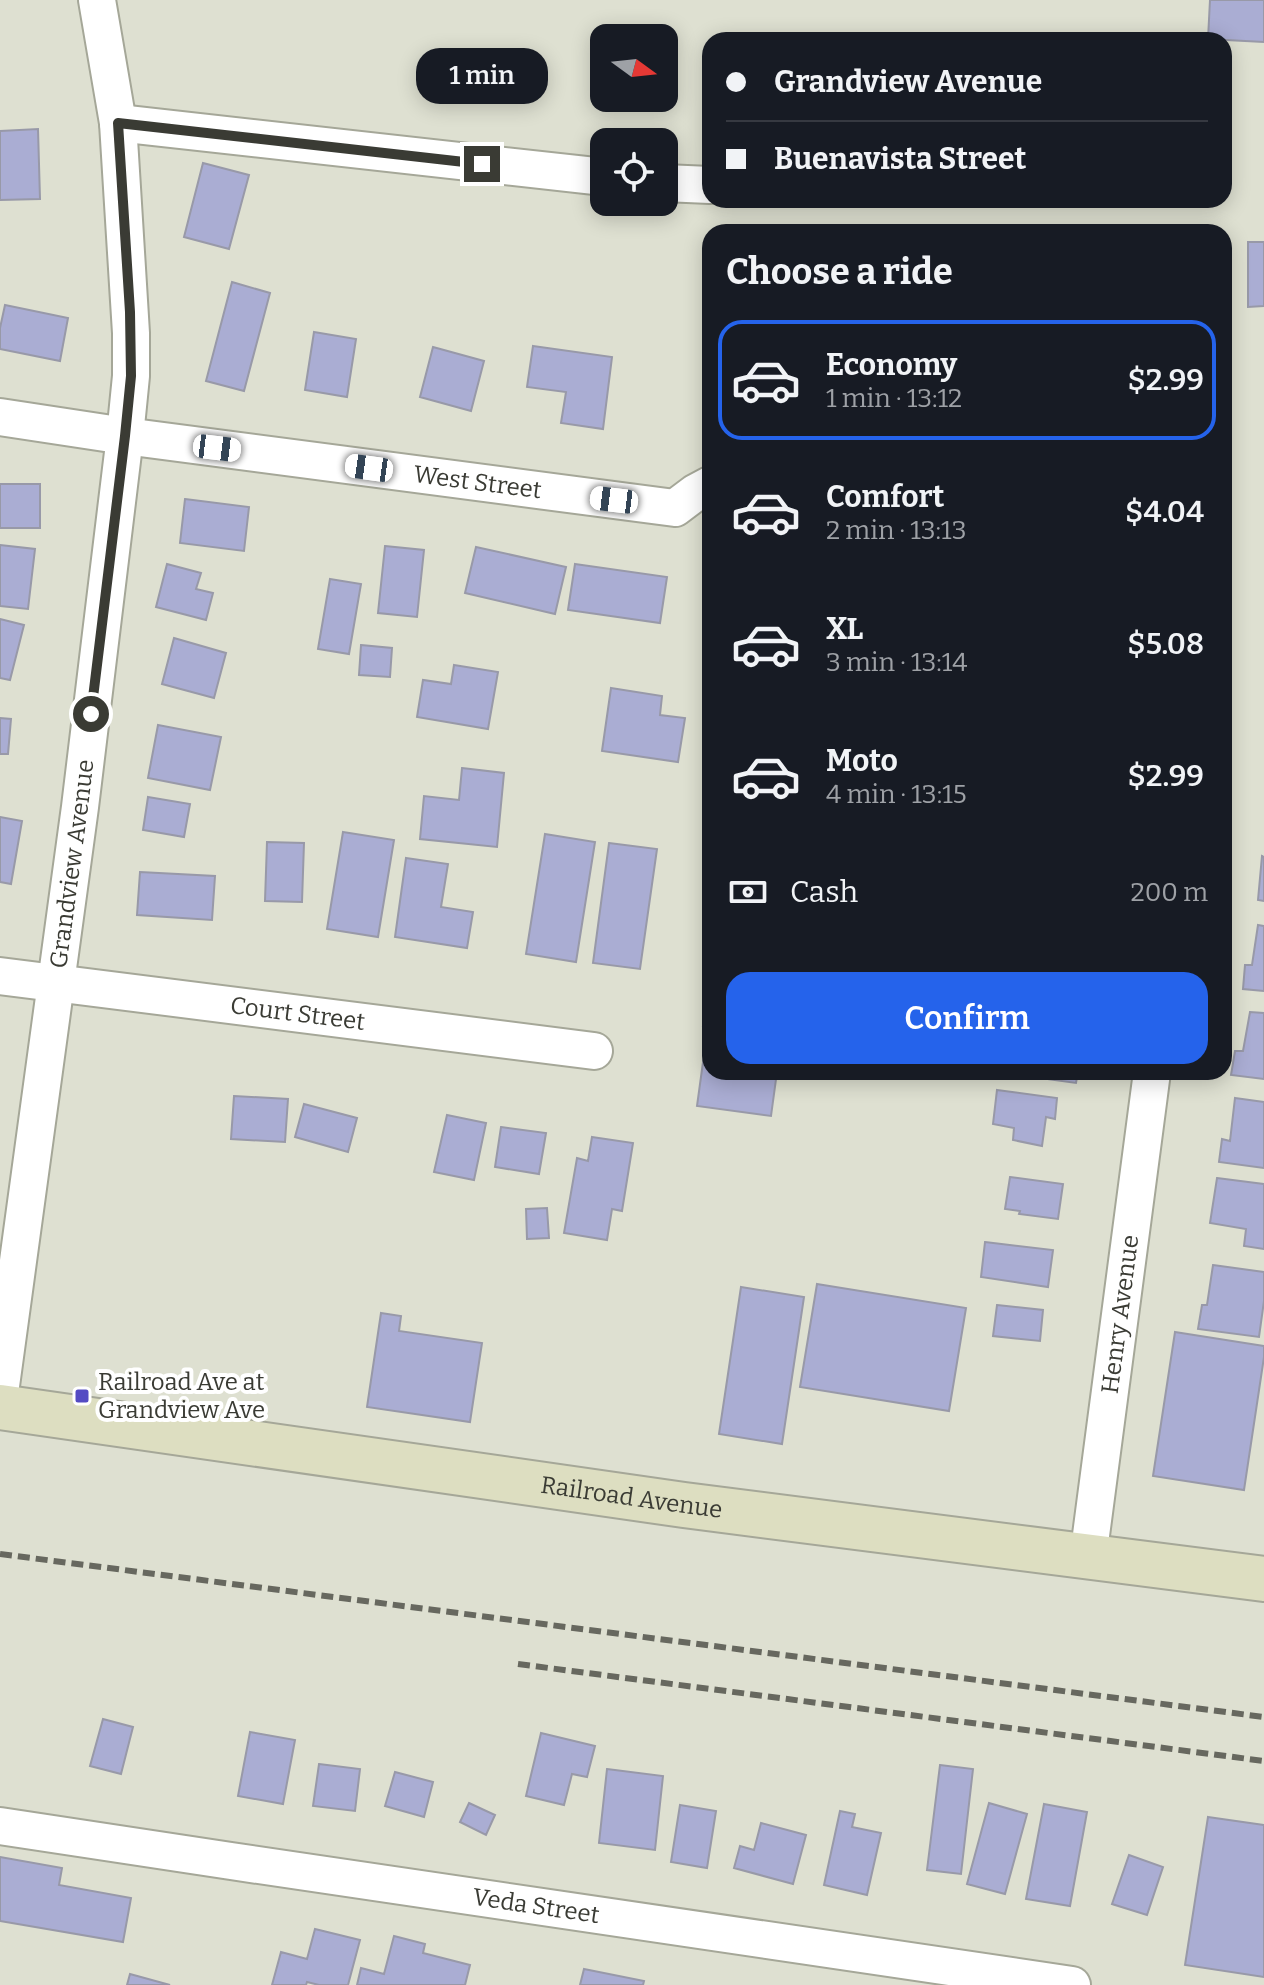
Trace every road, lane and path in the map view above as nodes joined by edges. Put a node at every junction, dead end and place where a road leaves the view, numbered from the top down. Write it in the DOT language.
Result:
graph roads {
  1 [pos="97,0"];
  2 [pos="118,123"];
  3 [pos="590,175"];
  4 [pos="678,184"];
  5 [pos="702,185"];
  6 [pos="0,417"];
  7 [pos="125,436"];
  8 [pos="702,489"];
  9 [pos="0,976"];
  10 [pos="55,984"];
  11 [pos="594,1051"];
  12 [pos="1151,1080"];
  13 [pos="0,1393"];
  14 [pos="0,1407"];
  15 [pos="1088,1558"];
  16 [pos="1264,1579"];
  17 [pos="0,1826"];
  18 [pos="1072,1985"];
  1 -- 2 [label="street, Grandview Avenue"];
  2 -- 3 [label="street"];
  2 -- 7 [label="street, Grandview Avenue"];
  4 -- 5 [label="street"];
  6 -- 7 [label="street, West Street"];
  7 -- 8 [label="street, West Street"];
  7 -- 10 [label="street, Grandview Avenue"];
  9 -- 10 [label="street, Court Street"];
  10 -- 11 [label="street, Court Street"];
  10 -- 13 [label="street, Grandview Avenue"];
  12 -- 15 [label="street, Henry Avenue"];
  14 -- 15 [label="main road, Railroad Avenue"];
  15 -- 16 [label="main road, Railroad Avenue"];
  17 -- 18 [label="street, Veda Street"];
}
